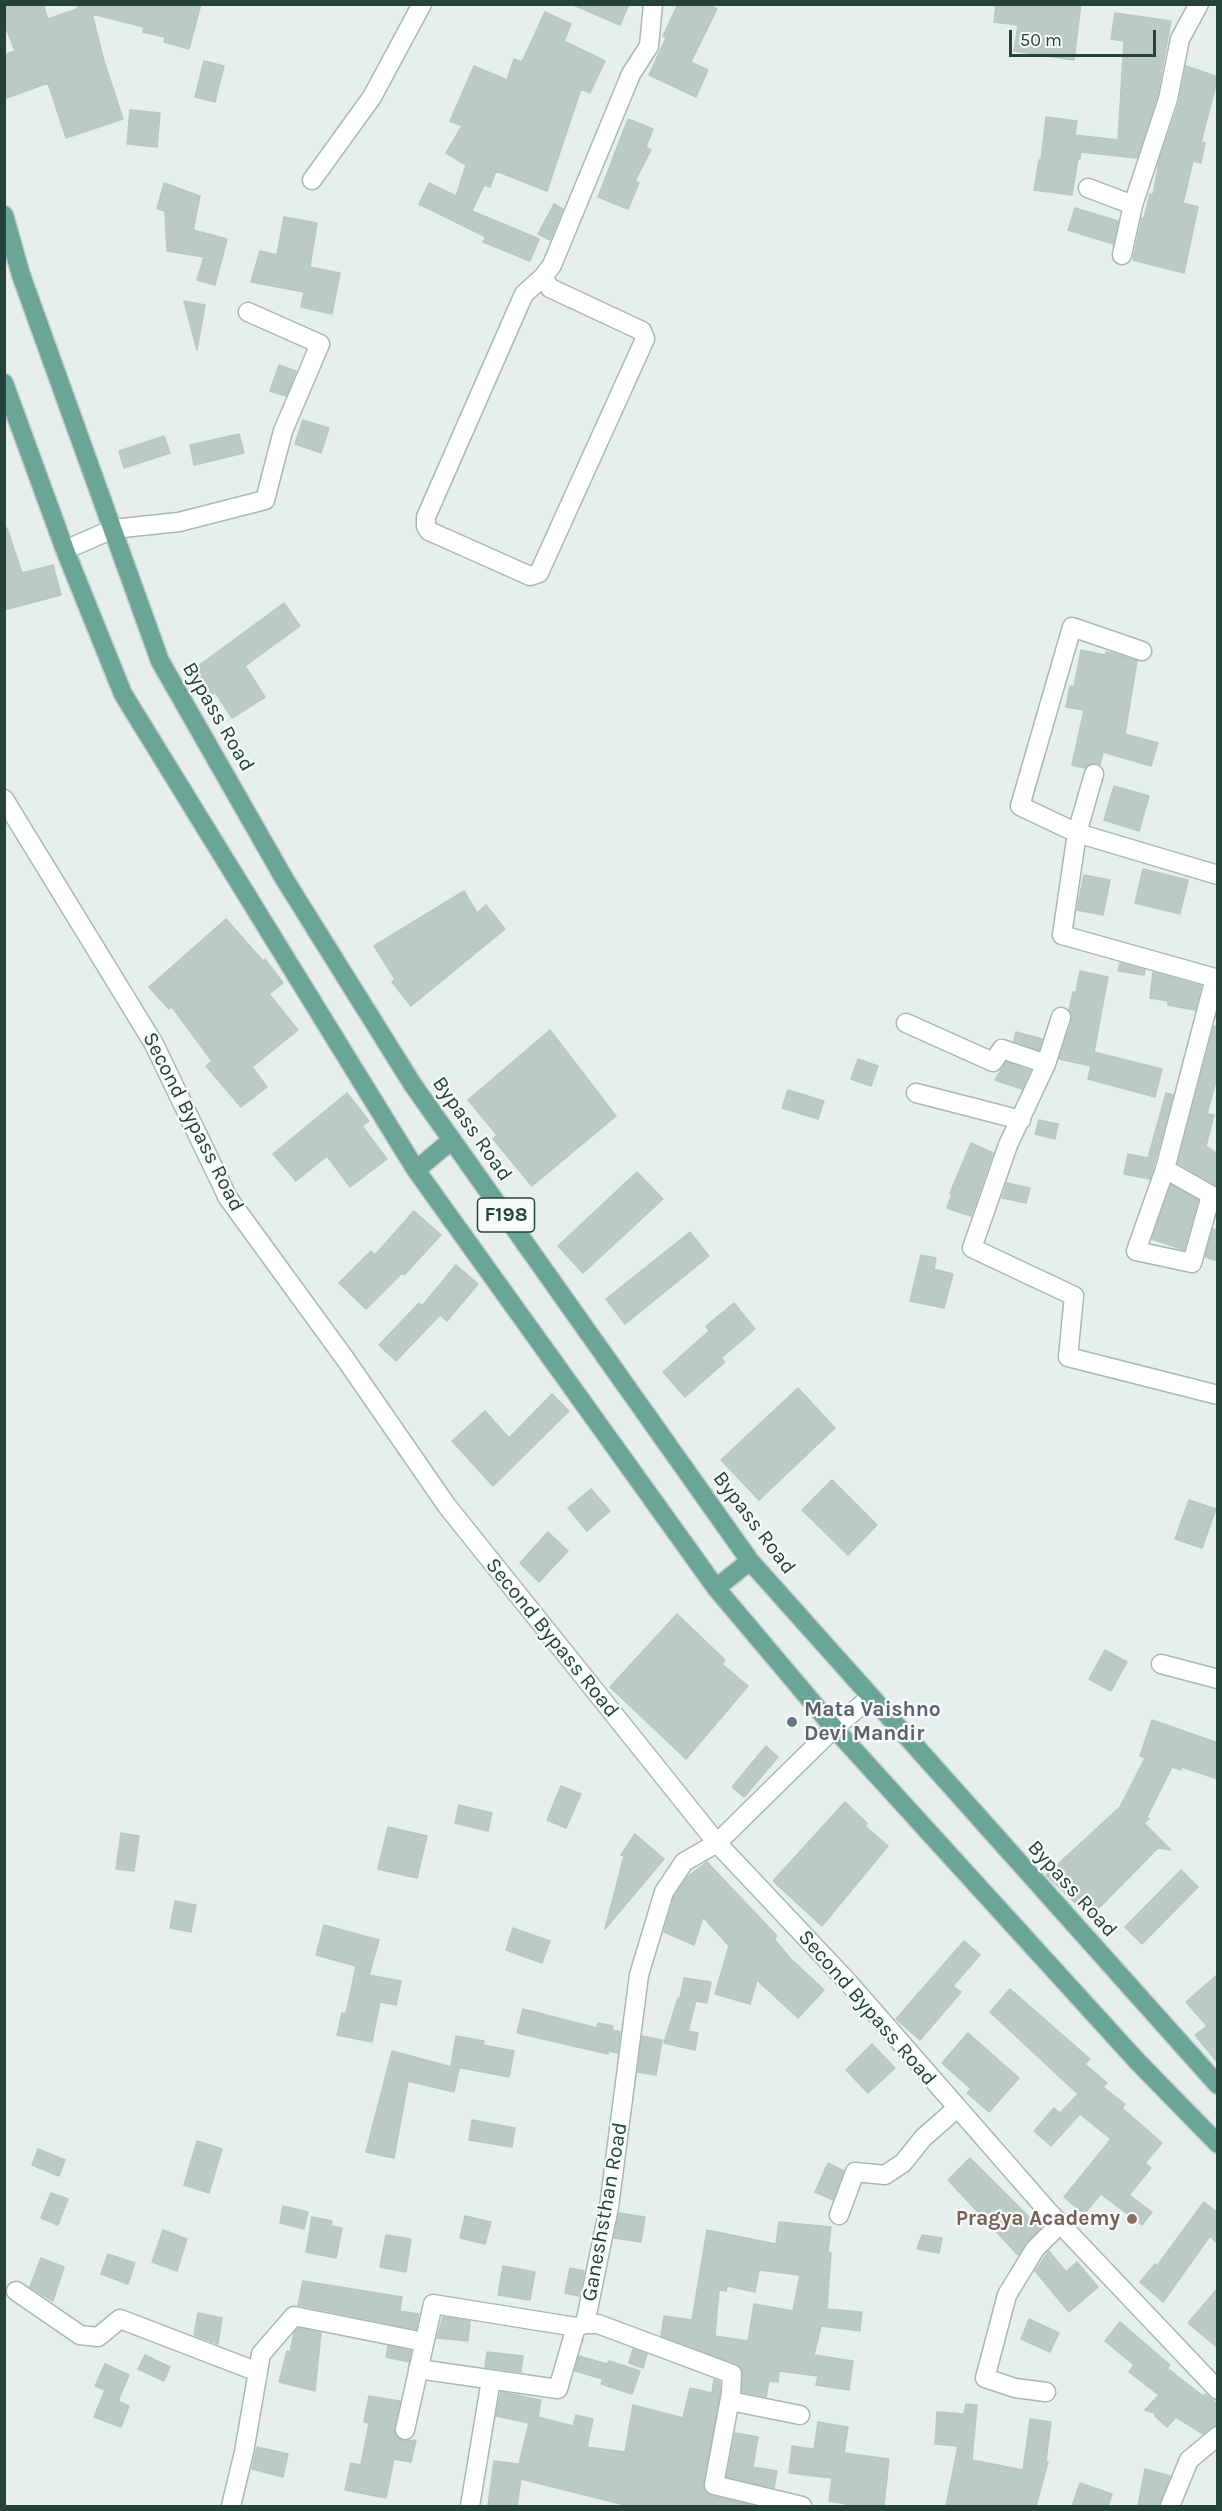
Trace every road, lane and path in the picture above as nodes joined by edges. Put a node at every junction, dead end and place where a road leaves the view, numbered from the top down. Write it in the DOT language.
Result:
graph roads {
  1 [pos="422,4"];
  2 [pos="653,4"];
  3 [pos="1199,4"];
  4 [pos="312,180"];
  5 [pos="1088,188"];
  6 [pos="1133,205"];
  7 [pos="4,215"];
  8 [pos="1122,255"];
  9 [pos="543,277"];
  10 [pos="248,312"];
  11 [pos="4,383"];
  12 [pos="113,529"];
  13 [pos="65,550"];
  14 [pos="1142,651"];
  15 [pos="1094,774"];
  16 [pos="4,799"];
  17 [pos="1077,833"];
  18 [pos="1218,875"];
  19 [pos="1216,972"];
  20 [pos="1061,1017"];
  21 [pos="906,1023"];
  22 [pos="1046,1064"];
  23 [pos="916,1093"];
  24 [pos="1021,1120"];
  25 [pos="452,1140"];
  26 [pos="1165,1169"];
  27 [pos="416,1170"];
  28 [pos="1218,1395"];
  29 [pos="750,1561"];
  30 [pos="716,1587"];
  31 [pos="1161,1664"];
  32 [pos="1218,1680"];
  33 [pos="871,1697"];
  34 [pos="834,1728"];
  35 [pos="717,1843"];
  36 [pos="1218,2085"];
  37 [pos="956,2109"];
  38 [pos="1218,2144"];
  39 [pos="838,2215"];
  40 [pos="1060,2224"];
  41 [pos="16,2291"];
  42 [pos="581,2325"];
  43 [pos="424,2342"];
  44 [pos="418,2369"];
  45 [pos="258,2372"];
  46 [pos="491,2380"];
  47 [pos="1218,2390"];
  48 [pos="1046,2392"];
  49 [pos="729,2401"];
  50 [pos="801,2415"];
  51 [pos="405,2430"];
  52 [pos="1218,2436"];
  53 [pos="231,2506"];
  54 [pos="470,2506"];
  55 [pos="802,2506"];
  56 [pos="1170,2506"];
  1 -- 4 [label="street"];
  2 -- 9 [label="street"];
  3 -- 6 [label="street"];
  5 -- 6 [label="street"];
  6 -- 8 [label="street"];
  7 -- 12 [label="main road, Bypass Road / F198"];
  9 -- 9 [label="street"];
  10 -- 12 [label="street"];
  11 -- 13 [label="main road, F198"];
  12 -- 13 [label="street"];
  12 -- 25 [label="main road, Bypass Road / F198"];
  13 -- 27 [label="main road, F198"];
  14 -- 17 [label="street"];
  15 -- 17 [label="street"];
  16 -- 35 [label="street, Second Bypass Road"];
  17 -- 18 [label="street"];
  17 -- 19 [label="street"];
  19 -- 26 [label="street"];
  20 -- 22 [label="street"];
  21 -- 22 [label="street"];
  22 -- 24 [label="street"];
  23 -- 24 [label="street"];
  24 -- 28 [label="street"];
  25 -- 27 [label="main road"];
  25 -- 29 [label="main road, Bypass Road / F198"];
  26 -- 26 [label="street"];
  27 -- 30 [label="main road, F198"];
  29 -- 30 [label="main road"];
  29 -- 33 [label="main road, Bypass Road / F198"];
  30 -- 34 [label="main road, F198"];
  31 -- 32 [label="street"];
  33 -- 34 [label="street, Ganeshsthan Road"];
  33 -- 36 [label="main road, Bypass Road / F198"];
  34 -- 35 [label="street, Ganeshsthan Road"];
  34 -- 38 [label="main road, F198"];
  35 -- 37 [label="street, Second Bypass Road"];
  35 -- 42 [label="street, Ganeshsthan Road"];
  37 -- 39 [label="street"];
  37 -- 40 [label="street, Second Bypass Road"];
  40 -- 47 [label="street, Second Bypass Road"];
  40 -- 48 [label="street"];
  41 -- 45 [label="street"];
  42 -- 43 [label="street"];
  42 -- 46 [label="street"];
  42 -- 49 [label="street, Ganeshsthan Road"];
  43 -- 44 [label="street"];
  43 -- 45 [label="street"];
  44 -- 46 [label="street"];
  44 -- 51 [label="street"];
  45 -- 53 [label="street"];
  46 -- 54 [label="street"];
  49 -- 50 [label="street"];
  49 -- 55 [label="street, Ganeshsthan Road"];
  52 -- 56 [label="street"];
}
